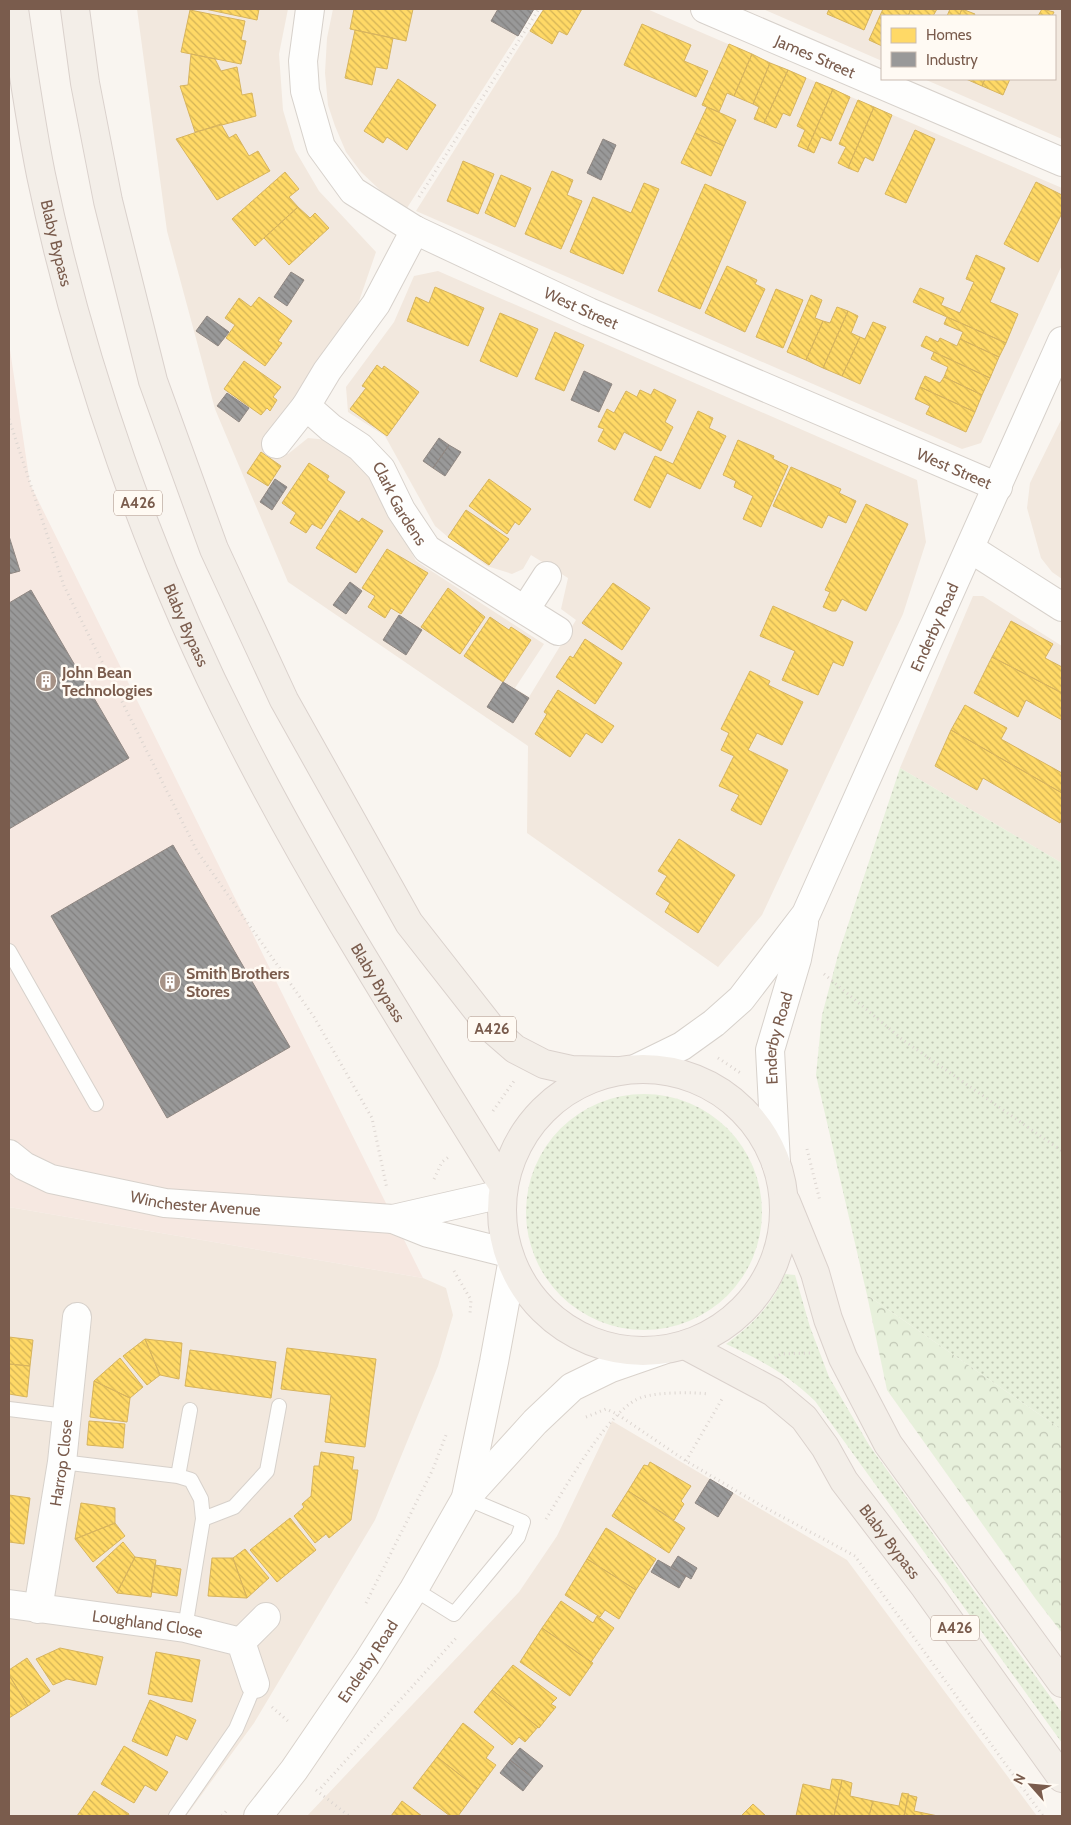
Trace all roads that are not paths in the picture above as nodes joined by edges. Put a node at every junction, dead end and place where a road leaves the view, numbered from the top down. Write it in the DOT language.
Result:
graph roads {
  1 [pos="14,9"];
  2 [pos="75,9"];
  3 [pos="310,9"];
  4 [pos="705,9"];
  5 [pos="1062,162"];
  6 [pos="409,226"];
  7 [pos="1062,341"];
  8 [pos="306,406"];
  9 [pos="276,444"];
  10 [pos="998,487"];
  11 [pos="971,549"];
  12 [pos="547,576"];
  13 [pos="1062,607"];
  14 [pos="525,610"];
  15 [pos="558,631"];
  16 [pos="806,914"];
  17 [pos="10,956"];
  18 [pos="624,1070"];
  19 [pos="96,1104"];
  20 [pos="9,1154"];
  21 [pos="776,1164"];
  22 [pos="503,1189"];
  23 [pos="784,1198"];
  24 [pos="392,1220"];
  25 [pos="510,1258"];
  26 [pos="77,1317"];
  27 [pos="674,1348"];
  28 [pos="279,1406"];
  29 [pos="9,1409"];
  30 [pos="190,1410"];
  31 [pos="66,1416"];
  32 [pos="62,1462"];
  33 [pos="178,1476"];
  34 [pos="466,1498"];
  35 [pos="203,1519"];
  36 [pos="414,1589"];
  37 [pos="9,1604"];
  38 [pos="38,1609"];
  39 [pos="266,1617"];
  40 [pos="185,1628"];
  41 [pos="241,1642"];
  42 [pos="1062,1683"];
  43 [pos="255,1684"];
  44 [pos="1062,1778"];
  45 [pos="176,1816"];
  46 [pos="258,1816"];
  1 -- 22 [label="main road, Blaby Bypass / A426"];
  2 -- 18 [label="main road, A426"];
  3 -- 6 [label="street, West Street"];
  4 -- 5 [label="street, James Street"];
  6 -- 8 [label="street"];
  6 -- 10 [label="street, West Street"];
  7 -- 10 [label="street, Enderby Road"];
  8 -- 9 [label="street"];
  8 -- 14 [label="street, Clark Gardens"];
  10 -- 11 [label="street, Enderby Road"];
  11 -- 13 [label="street"];
  11 -- 16 [label="street, Enderby Road"];
  12 -- 14 [label="street"];
  14 -- 15 [label="street, Clark Gardens"];
  16 -- 18 [label="street, Enderby Road"];
  16 -- 21 [label="street, Enderby Road"];
  17 -- 19 [label="lane"];
  18 -- 21 [label="main road"];
  18 -- 22 [label="main road"];
  20 -- 24 [label="street, Winchester Avenue"];
  21 -- 23 [label="main road"];
  22 -- 24 [label="street, Winchester Avenue"];
  22 -- 25 [label="main road"];
  23 -- 27 [label="main road"];
  23 -- 42 [label="main road"];
  24 -- 25 [label="street, Winchester Avenue"];
  25 -- 27 [label="main road"];
  25 -- 34 [label="street"];
  26 -- 31 [label="street, Harrop Close"];
  27 -- 34 [label="street"];
  27 -- 44 [label="main road, Blaby Bypass / A426"];
  28 -- 35 [label="lane"];
  29 -- 31 [label="lane"];
  30 -- 33 [label="lane"];
  31 -- 32 [label="street, Harrop Close"];
  32 -- 33 [label="lane"];
  32 -- 38 [label="street, Harrop Close"];
  33 -- 35 [label="lane"];
  34 -- 36 [label="street, Enderby Road"];
  34 -- 36 [label="lane"];
  35 -- 40 [label="lane"];
  36 -- 46 [label="street, Enderby Road"];
  37 -- 38 [label="street, Loughland Close"];
  38 -- 40 [label="street, Loughland Close"];
  39 -- 41 [label="street"];
  40 -- 41 [label="street, Loughland Close"];
  41 -- 43 [label="street"];
  43 -- 45 [label="lane"];
}
